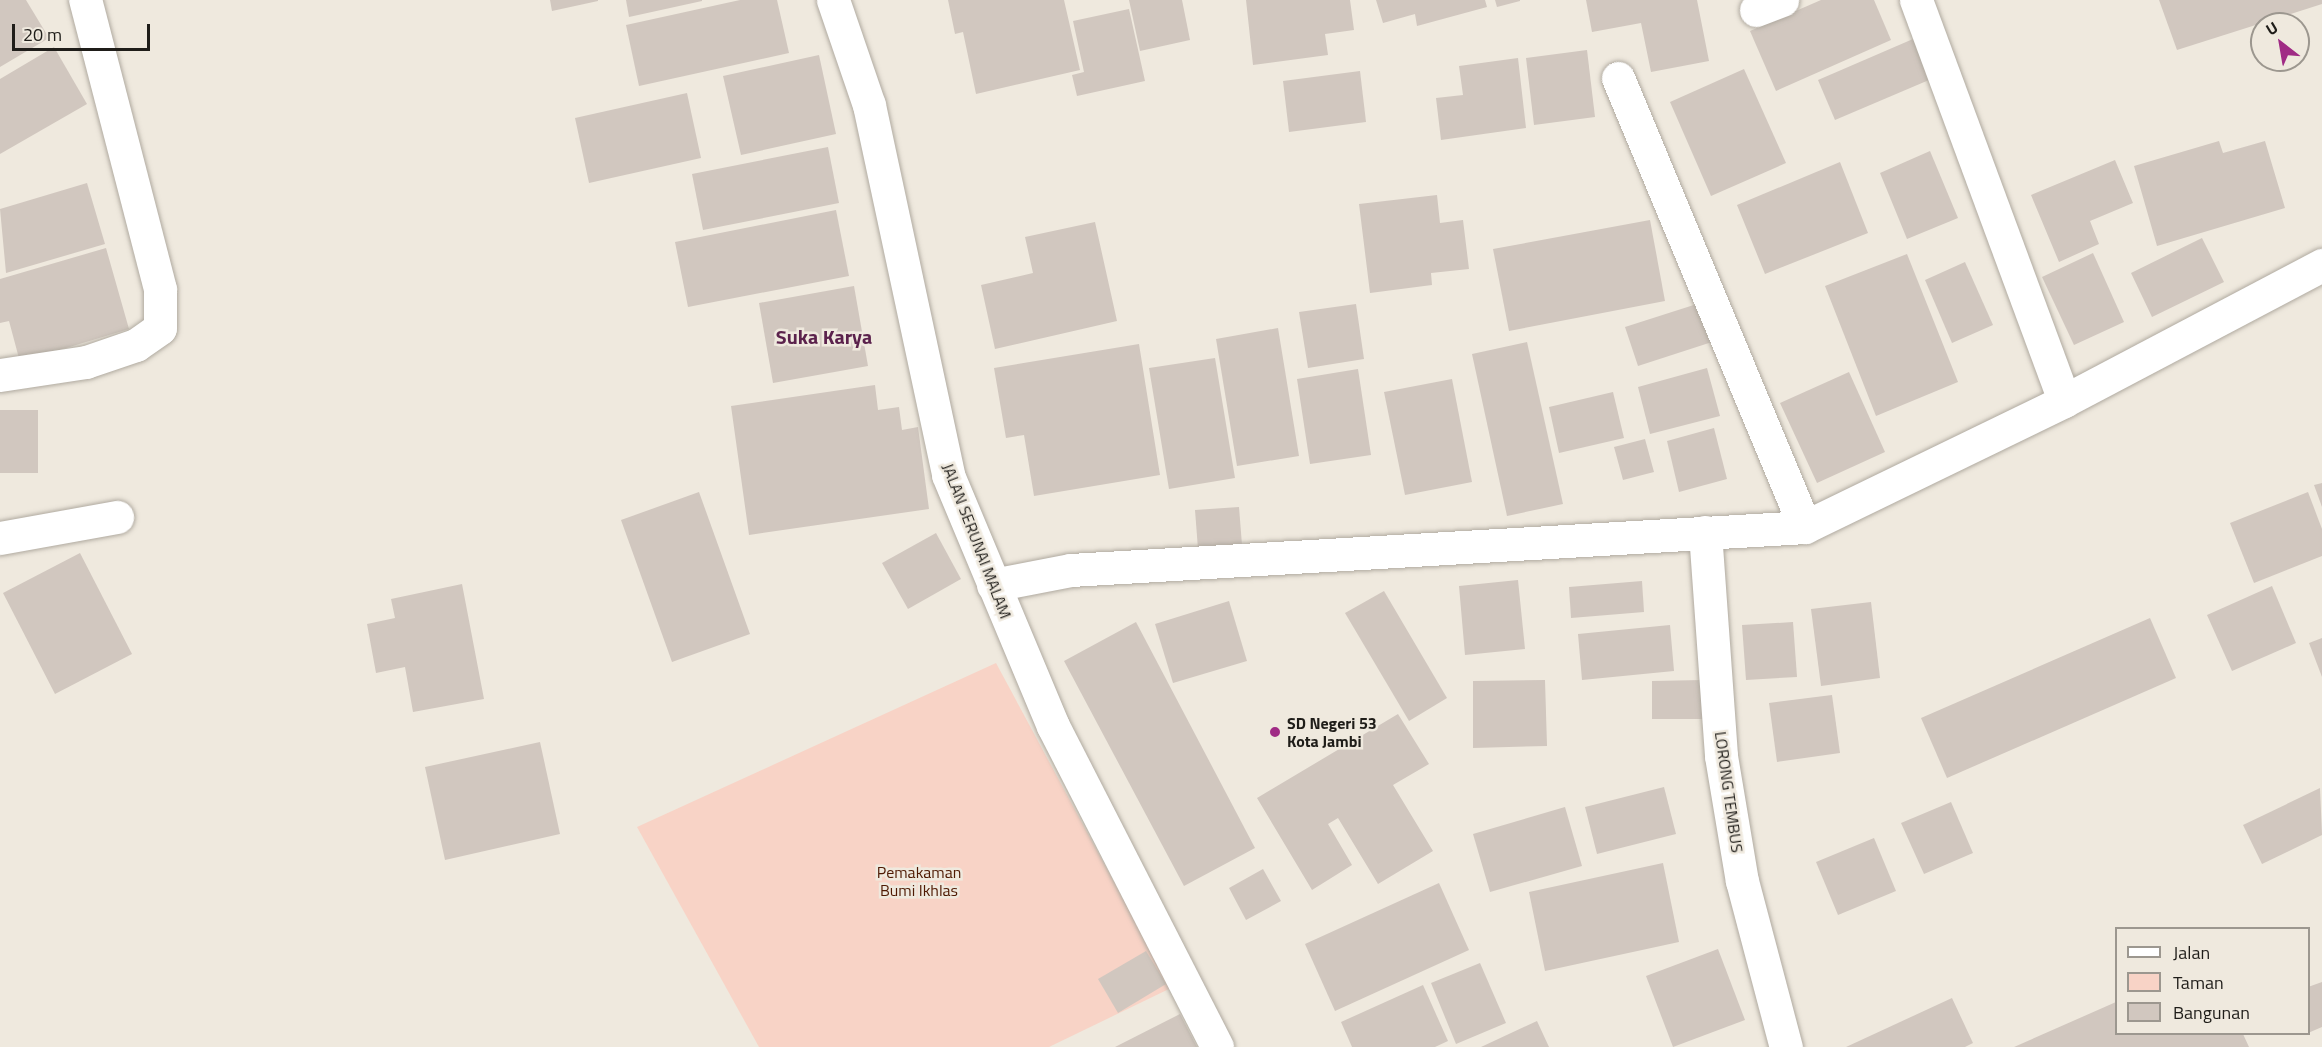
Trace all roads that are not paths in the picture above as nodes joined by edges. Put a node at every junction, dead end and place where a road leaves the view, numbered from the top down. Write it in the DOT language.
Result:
graph roads {
  1 [pos="85,0"];
  2 [pos="833,0"];
  3 [pos="1916,0"];
  4 [pos="1618,78"];
  5 [pos="2322,265"];
  6 [pos="0,375"];
  7 [pos="2064,401"];
  8 [pos="117,517"];
  9 [pos="1805,527"];
  10 [pos="1705,532"];
  11 [pos="0,538"];
  12 [pos="993,585"];
  13 [pos="1217,1047"];
  14 [pos="1786,1047"];
  1 -- 6 [label="street"];
  2 -- 12 [label="street, JALAN SERUNAI MALAM"];
  3 -- 7 [label="street"];
  4 -- 9 [label="street"];
  5 -- 7 [label="street"];
  7 -- 9 [label="street"];
  8 -- 11 [label="street"];
  9 -- 10 [label="street"];
  10 -- 12 [label="street"];
  10 -- 14 [label="street, LORONG TEMBUS"];
  12 -- 13 [label="street, JALAN SERUNAI MALAM"];
}
